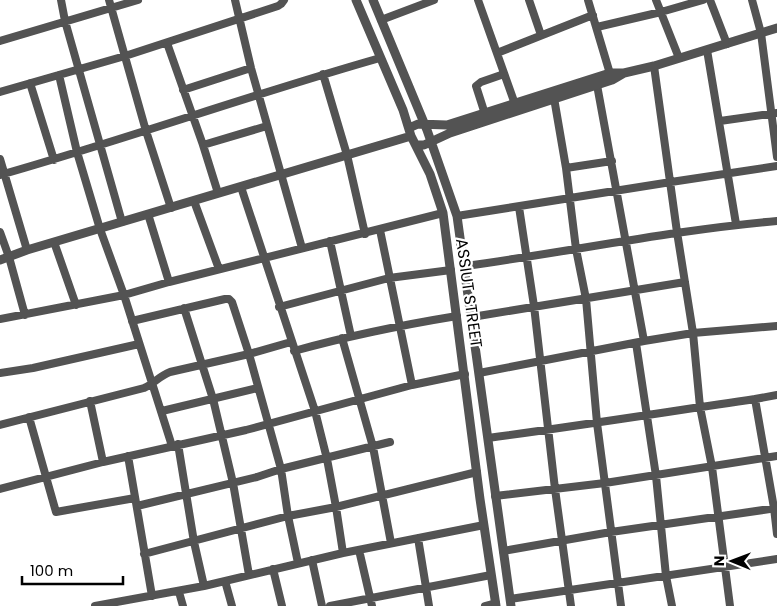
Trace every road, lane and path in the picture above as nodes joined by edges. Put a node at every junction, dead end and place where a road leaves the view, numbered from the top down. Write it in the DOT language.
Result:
graph roads {
  1 [pos="61,0"];
  2 [pos="109,0"];
  3 [pos="138,0"];
  4 [pos="235,0"];
  5 [pos="284,0"];
  6 [pos="356,0"];
  7 [pos="373,0"];
  8 [pos="432,0"];
  9 [pos="478,0"];
  10 [pos="529,0"];
  11 [pos="588,0"];
  12 [pos="656,0"];
  13 [pos="703,0"];
  14 [pos="710,0"];
  15 [pos="752,0"];
  16 [pos="111,8"];
  17 [pos="661,12"];
  18 [pos="593,15"];
  19 [pos="239,18"];
  20 [pos="381,20"];
  21 [pos="66,21"];
  22 [pos="597,27"];
  23 [pos="777,28"];
  24 [pos="761,33"];
  25 [pos="541,35"];
  26 [pos="0,41"];
  27 [pos="167,43"];
  28 [pos="727,44"];
  29 [pos="707,50"];
  30 [pos="497,53"];
  31 [pos="125,56"];
  32 [pos="380,58"];
  33 [pos="679,58"];
  34 [pos="654,66"];
  35 [pos="251,68"];
  36 [pos="79,69"];
  37 [pos="323,74"];
  38 [pos="504,74"];
  39 [pos="58,75"];
  40 [pos="611,77"];
  41 [pos="30,83"];
  42 [pos="597,85"];
  43 [pos="184,90"];
  44 [pos="0,92"];
  45 [pos="258,94"];
  46 [pos="554,98"];
  47 [pos="515,104"];
  48 [pos="774,113"];
  49 [pos="485,114"];
  50 [pos="193,116"];
  51 [pos="720,121"];
  52 [pos="423,123"];
  53 [pos="267,126"];
  54 [pos="449,129"];
  55 [pos="146,131"];
  56 [pos="410,132"];
  57 [pos="431,142"];
  58 [pos="100,145"];
  59 [pos="203,145"];
  60 [pos="417,145"];
  61 [pos="77,152"];
  62 [pos="347,155"];
  63 [pos="777,158"];
  64 [pos="0,159"];
  65 [pos="54,160"];
  66 [pos="612,161"];
  67 [pos="777,166"];
  68 [pos="566,168"];
  69 [pos="728,173"];
  70 [pos="2,175"];
  71 [pos="282,175"];
  72 [pos="671,182"];
  73 [pos="241,187"];
  74 [pos="618,191"];
  75 [pos="218,194"];
  76 [pos="570,198"];
  77 [pos="194,201"];
  78 [pos="519,207"];
  79 [pos="171,208"];
  80 [pos="443,213"];
  81 [pos="148,214"];
  82 [pos="457,216"];
  83 [pos="777,221"];
  84 [pos="122,222"];
  85 [pos="736,224"];
  86 [pos="100,229"];
  87 [pos="380,230"];
  88 [pos="0,232"];
  89 [pos="677,232"];
  90 [pos="365,234"];
  91 [pos="330,241"];
  92 [pos="625,241"];
  93 [pos="54,242"];
  94 [pos="302,248"];
  95 [pos="576,249"];
  96 [pos="27,250"];
  97 [pos="10,257"];
  98 [pos="264,258"];
  99 [pos="528,258"];
  100 [pos="0,260"];
  101 [pos="465,266"];
  102 [pos="219,269"];
  103 [pos="451,270"];
  104 [pos="389,278"];
  105 [pos="169,282"];
  106 [pos="685,282"];
  107 [pos="341,290"];
  108 [pos="635,290"];
  109 [pos="124,295"];
  110 [pos="586,299"];
  111 [pos="76,305"];
  112 [pos="534,306"];
  113 [pos="279,307"];
  114 [pos="184,308"];
  115 [pos="26,315"];
  116 [pos="457,316"];
  117 [pos="472,318"];
  118 [pos="0,320"];
  119 [pos="132,321"];
  120 [pos="399,325"];
  121 [pos="777,326"];
  122 [pos="693,333"];
  123 [pos="351,336"];
  124 [pos="342,338"];
  125 [pos="291,342"];
  126 [pos="640,342"];
  127 [pos="139,344"];
  128 [pos="294,351"];
  129 [pos="590,352"];
  130 [pos="249,354"];
  131 [pos="540,362"];
  132 [pos="202,365"];
  133 [pos="0,373"];
  134 [pos="479,373"];
  135 [pos="465,374"];
  136 [pos="152,384"];
  137 [pos="412,385"];
  138 [pos="258,388"];
  139 [pos="777,394"];
  140 [pos="213,399"];
  141 [pos="360,399"];
  142 [pos="755,399"];
  143 [pos="90,401"];
  144 [pos="700,407"];
  145 [pos="484,409"];
  146 [pos="162,411"];
  147 [pos="315,411"];
  148 [pos="470,412"];
  149 [pos="647,414"];
  150 [pos="29,417"];
  151 [pos="269,423"];
  152 [pos="597,423"];
  153 [pos="0,425"];
  154 [pos="548,430"];
  155 [pos="221,436"];
  156 [pos="488,438"];
  157 [pos="390,442"];
  158 [pos="175,445"];
  159 [pos="373,447"];
  160 [pos="128,456"];
  161 [pos="777,456"];
  162 [pos="765,458"];
  163 [pos="327,459"];
  164 [pos="102,462"];
  165 [pos="712,467"];
  166 [pos="281,469"];
  167 [pos="477,472"];
  168 [pos="46,476"];
  169 [pos="656,476"];
  170 [pos="233,483"];
  171 [pos="605,483"];
  172 [pos="0,488"];
  173 [pos="554,489"];
  174 [pos="187,494"];
  175 [pos="382,495"];
  176 [pos="495,496"];
  177 [pos="136,502"];
  178 [pos="336,507"];
  179 [pos="776,508"];
  180 [pos="288,516"];
  181 [pos="719,517"];
  182 [pos="484,525"];
  183 [pos="661,525"];
  184 [pos="242,528"];
  185 [pos="611,532"];
  186 [pos="777,534"];
  187 [pos="418,538"];
  188 [pos="562,541"];
  189 [pos="194,542"];
  190 [pos="391,543"];
  191 [pos="359,550"];
  192 [pos="503,551"];
  193 [pos="343,552"];
  194 [pos="144,554"];
  195 [pos="777,559"];
  196 [pos="312,560"];
  197 [pos="298,563"];
  198 [pos="725,566"];
  199 [pos="273,569"];
  200 [pos="249,575"];
  201 [pos="491,575"];
  202 [pos="666,576"];
  203 [pos="225,581"];
  204 [pos="618,583"];
  205 [pos="204,586"];
  206 [pos="427,588"];
  207 [pos="568,590"];
  208 [pos="179,592"];
  209 [pos="152,596"];
  210 [pos="371,602"];
  211 [pos="511,602"];
  212 [pos="133,603"];
  213 [pos="496,605"];
  214 [pos="95,606"];
  215 [pos="183,606"];
  216 [pos="232,606"];
  217 [pos="282,606"];
  218 [pos="322,606"];
  219 [pos="330,606"];
  220 [pos="430,606"];
  221 [pos="485,606"];
  222 [pos="570,606"];
  223 [pos="621,606"];
  224 [pos="672,606"];
  225 [pos="730,606"];
  1 -- 21 [label="street"];
  2 -- 16 [label="street"];
  3 -- 16 [label="street"];
  4 -- 19 [label="street"];
  5 -- 19 [label="street"];
  6 -- 32 [label="street, ASSIUT STREET"];
  7 -- 20 [label="street, ASSIUT STREET"];
  8 -- 20 [label="street"];
  9 -- 30 [label="street"];
  10 -- 25 [label="street"];
  11 -- 18 [label="street"];
  12 -- 17 [label="street"];
  13 -- 17 [label="street"];
  14 -- 28 [label="street"];
  15 -- 24 [label="street"];
  16 -- 21 [label="street"];
  16 -- 31 [label="street"];
  17 -- 22 [label="street"];
  17 -- 33 [label="street"];
  18 -- 22 [label="street"];
  18 -- 25 [label="street"];
  19 -- 27 [label="street"];
  19 -- 35 [label="street"];
  20 -- 52 [label="street, ASSIUT STREET"];
  21 -- 26 [label="street"];
  21 -- 36 [label="street"];
  22 -- 40 [label="street"];
  23 -- 24 [label="street"];
  24 -- 28 [label="street"];
  24 -- 48 [label="street"];
  25 -- 30 [label="street"];
  27 -- 31 [label="street"];
  27 -- 43 [label="street"];
  28 -- 29 [label="street"];
  29 -- 33 [label="street"];
  29 -- 51 [label="street"];
  30 -- 38 [label="street"];
  31 -- 36 [label="street"];
  31 -- 55 [label="street"];
  32 -- 37 [label="street"];
  32 -- 56 [label="street, ASSIUT STREET"];
  33 -- 34 [label="street"];
  34 -- 40 [label="street"];
  34 -- 72 [label="street"];
  35 -- 43 [label="street"];
  35 -- 45 [label="street"];
  36 -- 39 [label="street"];
  36 -- 58 [label="street"];
  37 -- 45 [label="street"];
  37 -- 62 [label="street"];
  38 -- 47 [label="street"];
  38 -- 49 [label="street"];
  39 -- 41 [label="street"];
  39 -- 61 [label="street"];
  40 -- 42 [label="street"];
  40 -- 47 [label="street"];
  41 -- 44 [label="street"];
  41 -- 65 [label="street"];
  42 -- 46 [label="street"];
  42 -- 66 [label="street"];
  43 -- 50 [label="street"];
  45 -- 50 [label="street"];
  45 -- 53 [label="street"];
  46 -- 54 [label="street"];
  46 -- 68 [label="street"];
  47 -- 49 [label="street"];
  48 -- 51 [label="street"];
  48 -- 63 [label="street"];
  49 -- 54 [label="street"];
  50 -- 55 [label="street"];
  50 -- 59 [label="street"];
  51 -- 69 [label="street"];
  52 -- 54 [label="street"];
  52 -- 56 [label="street"];
  52 -- 57 [label="street, ASSIUT STREET"];
  53 -- 59 [label="street"];
  53 -- 71 [label="street"];
  54 -- 57 [label="street"];
  55 -- 58 [label="street"];
  55 -- 79 [label="street"];
  56 -- 60 [label="street, ASSIUT STREET"];
  56 -- 62 [label="street"];
  57 -- 60 [label="street"];
  57 -- 82 [label="street, ASSIUT STREET"];
  58 -- 61 [label="street"];
  58 -- 84 [label="street"];
  59 -- 75 [label="street"];
  60 -- 80 [label="street, ASSIUT STREET"];
  61 -- 65 [label="street"];
  61 -- 86 [label="street"];
  62 -- 71 [label="street"];
  62 -- 90 [label="street"];
  64 -- 70 [label="street"];
  65 -- 70 [label="street"];
  66 -- 68 [label="street"];
  66 -- 74 [label="street"];
  67 -- 69 [label="street"];
  68 -- 76 [label="street"];
  69 -- 72 [label="street"];
  69 -- 85 [label="street"];
  70 -- 96 [label="street"];
  71 -- 73 [label="street"];
  71 -- 94 [label="street"];
  72 -- 74 [label="street"];
  72 -- 89 [label="street"];
  73 -- 75 [label="street"];
  73 -- 98 [label="street"];
  74 -- 76 [label="street"];
  74 -- 92 [label="street"];
  75 -- 77 [label="street"];
  76 -- 78 [label="street"];
  76 -- 95 [label="street"];
  77 -- 79 [label="street"];
  77 -- 102 [label="street"];
  78 -- 82 [label="street"];
  78 -- 99 [label="street"];
  79 -- 81 [label="street"];
  80 -- 87 [label="street"];
  80 -- 103 [label="street, ASSIUT STREET"];
  81 -- 84 [label="street"];
  81 -- 105 [label="street"];
  82 -- 101 [label="street, ASSIUT STREET"];
  83 -- 85 [label="street"];
  84 -- 86 [label="street"];
  85 -- 89 [label="street"];
  86 -- 93 [label="street"];
  86 -- 109 [label="street"];
  87 -- 90 [label="street"];
  87 -- 104 [label="street"];
  88 -- 97 [label="street"];
  89 -- 92 [label="street"];
  89 -- 106 [label="street"];
  90 -- 91 [label="street"];
  91 -- 94 [label="street"];
  91 -- 107 [label="street"];
  92 -- 95 [label="street"];
  92 -- 108 [label="street"];
  93 -- 96 [label="street"];
  93 -- 111 [label="street"];
  94 -- 98 [label="street"];
  95 -- 99 [label="street"];
  95 -- 110 [label="street"];
  96 -- 97 [label="street"];
  97 -- 100 [label="street"];
  97 -- 115 [label="street"];
  98 -- 102 [label="street"];
  98 -- 113 [label="street"];
  99 -- 101 [label="street"];
  99 -- 112 [label="street"];
  101 -- 117 [label="street, ASSIUT STREET"];
  102 -- 105 [label="street"];
  103 -- 104 [label="street"];
  103 -- 116 [label="street, ASSIUT STREET"];
  104 -- 107 [label="street"];
  104 -- 120 [label="street"];
  105 -- 109 [label="street"];
  106 -- 108 [label="street"];
  106 -- 122 [label="street"];
  107 -- 113 [label="street"];
  107 -- 123 [label="street"];
  108 -- 110 [label="street"];
  108 -- 126 [label="street"];
  109 -- 111 [label="street"];
  109 -- 119 [label="street"];
  110 -- 112 [label="street"];
  110 -- 129 [label="street"];
  111 -- 115 [label="street"];
  112 -- 117 [label="street"];
  112 -- 131 [label="street"];
  113 -- 125 [label="street"];
  114 -- 119 [label="street"];
  114 -- 130 [label="street"];
  114 -- 132 [label="street"];
  115 -- 118 [label="street"];
  116 -- 120 [label="street"];
  116 -- 135 [label="street, ASSIUT STREET"];
  117 -- 134 [label="street, ASSIUT STREET"];
  119 -- 127 [label="street"];
  120 -- 123 [label="street"];
  120 -- 137 [label="street"];
  121 -- 122 [label="street"];
  122 -- 126 [label="street"];
  122 -- 144 [label="street"];
  123 -- 124 [label="street"];
  124 -- 128 [label="street"];
  124 -- 141 [label="street"];
  125 -- 128 [label="street"];
  125 -- 130 [label="street"];
  126 -- 129 [label="street"];
  126 -- 149 [label="street"];
  127 -- 133 [label="street"];
  127 -- 136 [label="street"];
  128 -- 147 [label="street"];
  129 -- 131 [label="street"];
  129 -- 152 [label="street"];
  130 -- 132 [label="street"];
  130 -- 138 [label="street"];
  131 -- 134 [label="street"];
  131 -- 154 [label="street"];
  132 -- 136 [label="street"];
  132 -- 140 [label="street"];
  134 -- 145 [label="street, ASSIUT STREET"];
  135 -- 137 [label="street"];
  135 -- 148 [label="street, ASSIUT STREET"];
  136 -- 143 [label="street"];
  136 -- 146 [label="street"];
  137 -- 141 [label="street"];
  138 -- 140 [label="street"];
  138 -- 151 [label="street"];
  139 -- 142 [label="street"];
  140 -- 146 [label="street"];
  140 -- 155 [label="street"];
  141 -- 147 [label="street"];
  141 -- 159 [label="street"];
  142 -- 144 [label="street"];
  142 -- 162 [label="street"];
  143 -- 150 [label="street"];
  143 -- 164 [label="street"];
  144 -- 149 [label="street"];
  144 -- 165 [label="street"];
  145 -- 148 [label="street"];
  145 -- 156 [label="street, ASSIUT STREET"];
  146 -- 158 [label="street"];
  147 -- 151 [label="street"];
  147 -- 163 [label="street"];
  148 -- 167 [label="street, ASSIUT STREET"];
  149 -- 152 [label="street"];
  149 -- 169 [label="street"];
  150 -- 153 [label="street"];
  150 -- 168 [label="street"];
  151 -- 155 [label="street"];
  151 -- 166 [label="street"];
  152 -- 154 [label="street"];
  152 -- 171 [label="street"];
  154 -- 156 [label="street"];
  154 -- 173 [label="street"];
  155 -- 158 [label="street"];
  155 -- 170 [label="street"];
  156 -- 176 [label="street, ASSIUT STREET"];
  157 -- 159 [label="street"];
  158 -- 160 [label="street"];
  158 -- 174 [label="street"];
  159 -- 163 [label="street"];
  159 -- 175 [label="street"];
  160 -- 164 [label="street"];
  160 -- 177 [label="street"];
  161 -- 162 [label="street"];
  162 -- 165 [label="street"];
  162 -- 179 [label="street"];
  163 -- 166 [label="street"];
  163 -- 178 [label="street"];
  164 -- 168 [label="street"];
  165 -- 169 [label="street"];
  165 -- 181 [label="street"];
  166 -- 170 [label="street"];
  166 -- 180 [label="street"];
  167 -- 175 [label="street"];
  167 -- 182 [label="street, ASSIUT STREET"];
  168 -- 172 [label="street"];
  168 -- 177 [label="street"];
  169 -- 171 [label="street"];
  169 -- 183 [label="street"];
  170 -- 174 [label="street"];
  170 -- 184 [label="street"];
  171 -- 173 [label="street"];
  171 -- 185 [label="street"];
  173 -- 176 [label="street"];
  173 -- 188 [label="street"];
  174 -- 177 [label="street"];
  174 -- 189 [label="street"];
  175 -- 178 [label="street"];
  175 -- 190 [label="street"];
  176 -- 192 [label="street, ASSIUT STREET"];
  177 -- 194 [label="street"];
  178 -- 180 [label="street"];
  178 -- 193 [label="street"];
  179 -- 181 [label="street"];
  179 -- 186 [label="street"];
  180 -- 184 [label="street"];
  180 -- 197 [label="street"];
  181 -- 183 [label="street"];
  181 -- 198 [label="street"];
  182 -- 187 [label="street"];
  182 -- 201 [label="street, ASSIUT STREET"];
  183 -- 185 [label="street"];
  183 -- 202 [label="street"];
  184 -- 189 [label="street"];
  184 -- 200 [label="street"];
  185 -- 188 [label="street"];
  185 -- 204 [label="street"];
  187 -- 190 [label="street"];
  187 -- 206 [label="street"];
  188 -- 192 [label="street"];
  188 -- 207 [label="street"];
  189 -- 194 [label="street"];
  189 -- 205 [label="street"];
  190 -- 191 [label="street"];
  191 -- 193 [label="street"];
  191 -- 210 [label="street"];
  192 -- 211 [label="street, ASSIUT STREET"];
  193 -- 196 [label="street"];
  194 -- 209 [label="street"];
  195 -- 198 [label="street"];
  196 -- 197 [label="street"];
  196 -- 218 [label="street"];
  197 -- 199 [label="street"];
  198 -- 202 [label="street"];
  198 -- 225 [label="street"];
  199 -- 200 [label="street"];
  199 -- 217 [label="street"];
  200 -- 203 [label="street"];
  201 -- 206 [label="street"];
  201 -- 213 [label="street, ASSIUT STREET"];
  202 -- 204 [label="street"];
  202 -- 224 [label="street"];
  203 -- 205 [label="street"];
  203 -- 216 [label="street"];
  204 -- 207 [label="street"];
  204 -- 223 [label="street"];
  205 -- 208 [label="street"];
  206 -- 210 [label="street"];
  206 -- 220 [label="street"];
  207 -- 211 [label="street"];
  207 -- 222 [label="street"];
  208 -- 209 [label="street"];
  208 -- 215 [label="street"];
  209 -- 212 [label="street"];
  210 -- 219 [label="street"];
  212 -- 214 [label="street"];
  213 -- 221 [label="street"];
}
